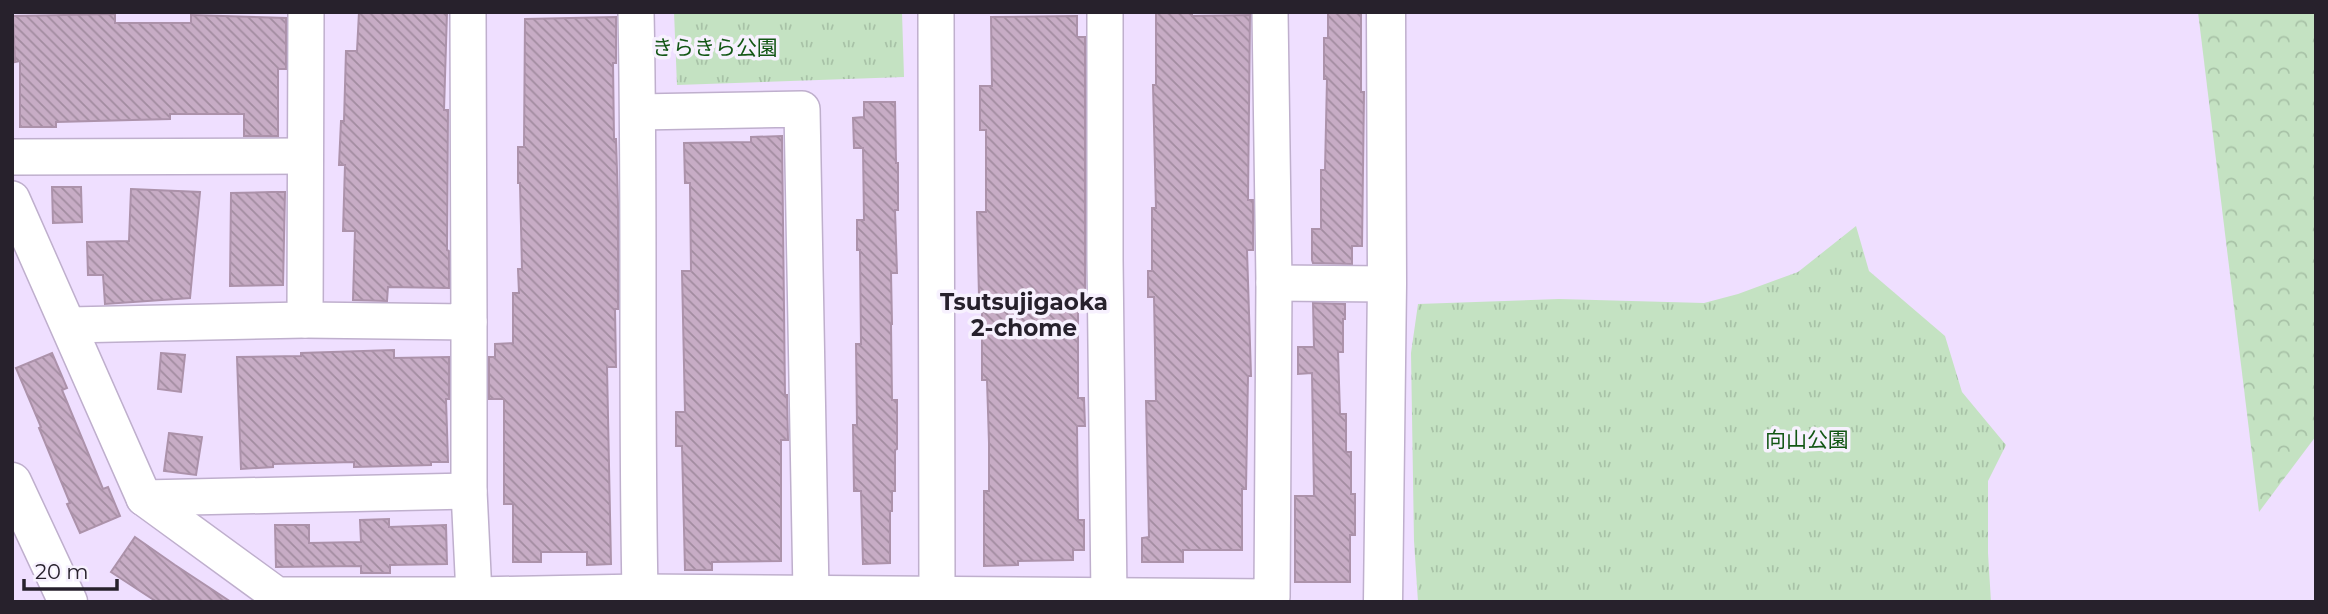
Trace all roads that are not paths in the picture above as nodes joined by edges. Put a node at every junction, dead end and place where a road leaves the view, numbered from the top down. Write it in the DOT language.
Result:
graph roads {
  1 [pos="306,12"];
  2 [pos="468,12"];
  3 [pos="636,12"];
  4 [pos="936,12"];
  5 [pos="1105,12"];
  6 [pos="1270,12"];
  7 [pos="1386,12"];
  8 [pos="638,112"];
  9 [pos="304,156"];
  10 [pos="12,157"];
  11 [pos="12,199"];
  12 [pos="1274,283"];
  13 [pos="1387,284"];
  14 [pos="306,320"];
  15 [pos="469,322"];
  16 [pos="69,325"];
  17 [pos="12,482"];
  18 [pos="469,491"];
  19 [pos="144,498"];
  20 [pos="640,593"];
  21 [pos="811,593"];
  22 [pos="937,595"];
  23 [pos="474,596"];
  24 [pos="1110,597"];
  25 [pos="68,602"];
  26 [pos="1383,602"];
  1 -- 9 [label="street"];
  2 -- 15 [label="street"];
  3 -- 8 [label="street"];
  4 -- 22 [label="street"];
  5 -- 24 [label="street"];
  6 -- 12 [label="street"];
  7 -- 13 [label="street"];
  8 -- 20 [label="street"];
  8 -- 21 [label="street"];
  9 -- 10 [label="street"];
  9 -- 14 [label="street"];
  11 -- 16 [label="street"];
  12 -- 13 [label="street"];
  12 -- 24 [label="street"];
  13 -- 26 [label="street"];
  14 -- 15 [label="street"];
  14 -- 16 [label="street"];
  15 -- 18 [label="street"];
  16 -- 19 [label="street"];
  17 -- 25 [label="street"];
  18 -- 19 [label="street"];
  18 -- 23 [label="street"];
  19 -- 23 [label="street"];
  20 -- 21 [label="street"];
  20 -- 23 [label="street"];
  21 -- 22 [label="street"];
  22 -- 24 [label="street"];
}
